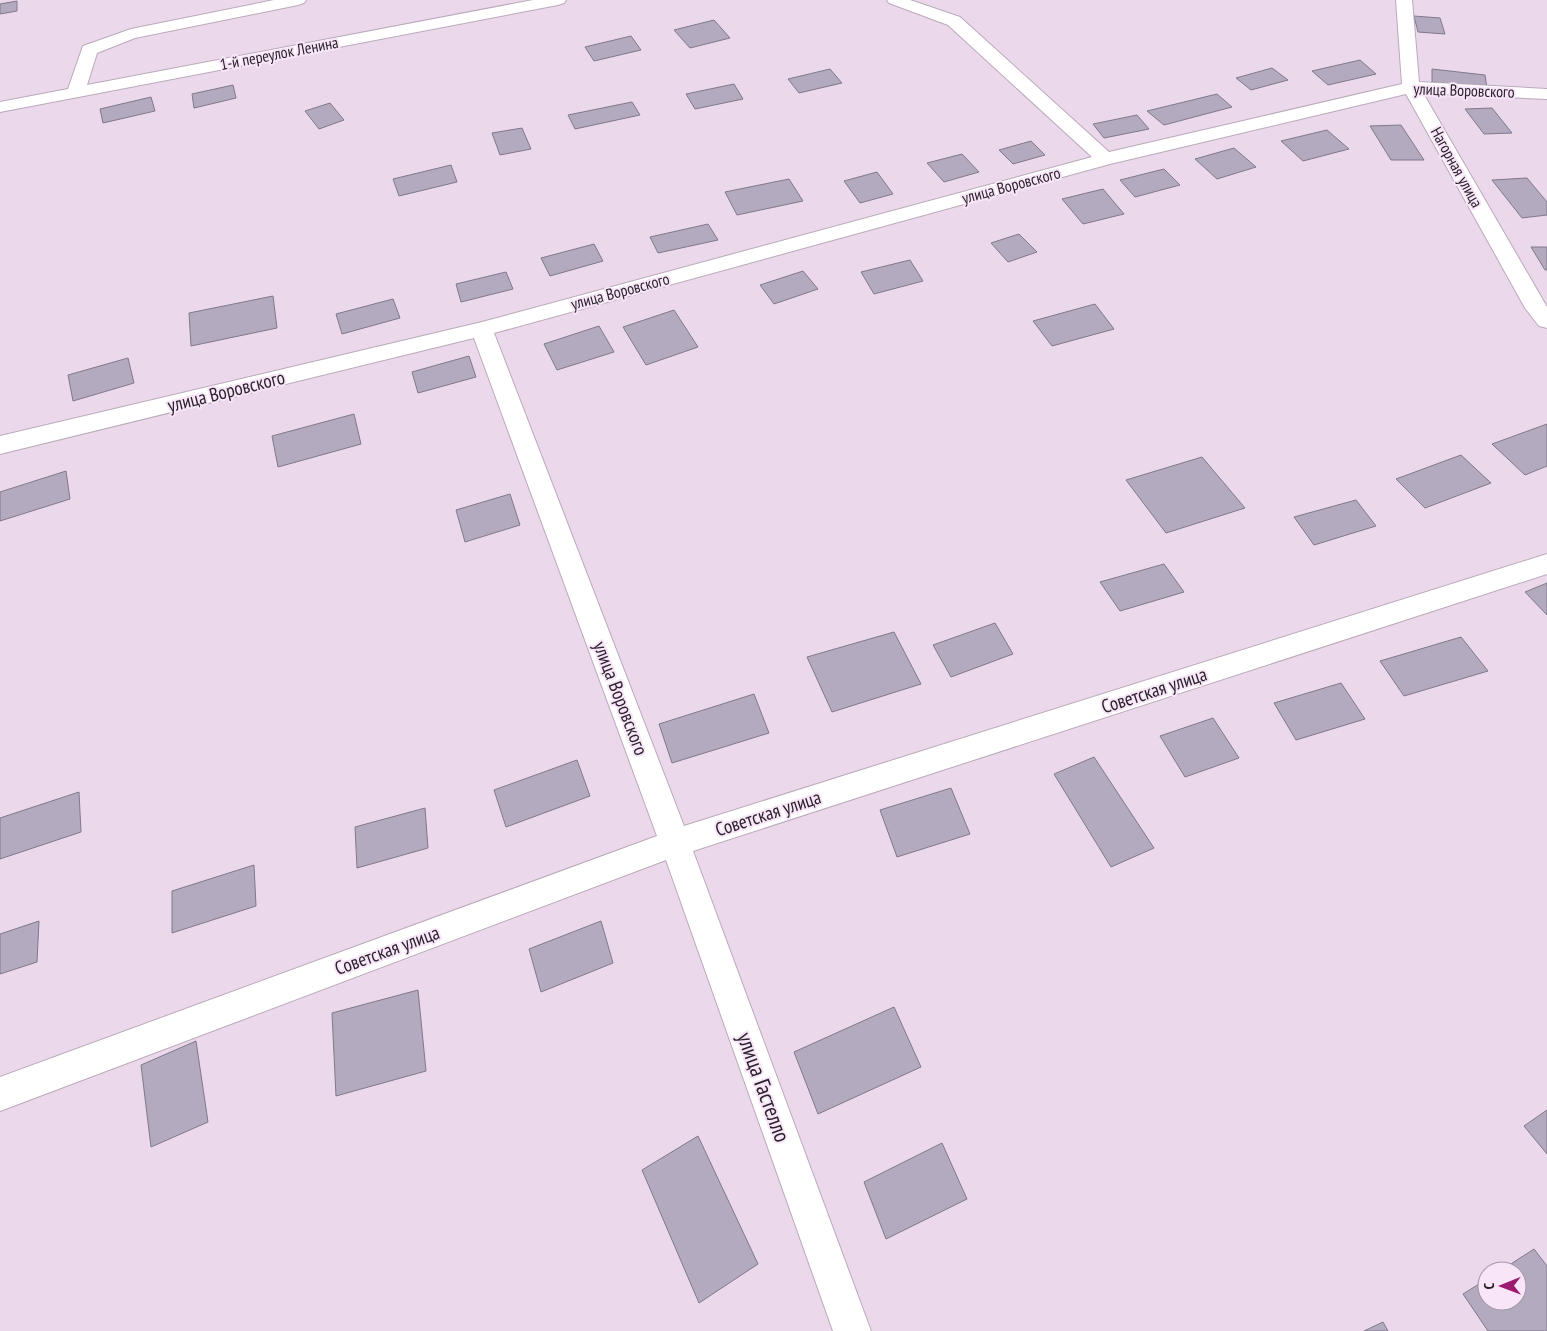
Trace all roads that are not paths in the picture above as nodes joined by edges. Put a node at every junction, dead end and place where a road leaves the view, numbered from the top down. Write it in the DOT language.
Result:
graph roads {
  1 [pos="298,0"];
  2 [pos="558,0"];
  3 [pos="895,0"];
  4 [pos="1404,0"];
  5 [pos="1412,87"];
  6 [pos="76,92"];
  7 [pos="1547,94"];
  8 [pos="0,107"];
  9 [pos="1106,159"];
  10 [pos="1547,321"];
  11 [pos="482,329"];
  12 [pos="0,446"];
  13 [pos="1547,564"];
  14 [pos="675,843"];
  15 [pos="0,1094"];
  16 [pos="852,1331"];
  1 -- 6 [label="street"];
  2 -- 6 [label="street, 1-й переулок Ленина"];
  3 -- 9 [label="street"];
  4 -- 5 [label="street, Нагорная улица"];
  5 -- 7 [label="street, улица Воровского"];
  5 -- 9 [label="street, улица Воровского"];
  5 -- 10 [label="street, Нагорная улица"];
  6 -- 8 [label="street, 1-й переулок Ленина"];
  9 -- 11 [label="street, улица Воровского"];
  11 -- 12 [label="street, улица Воровского"];
  11 -- 14 [label="street, улица Воровского"];
  13 -- 14 [label="street, Советская улица"];
  14 -- 15 [label="street, Советская улица"];
  14 -- 16 [label="street, улица Гастелло"];
}
